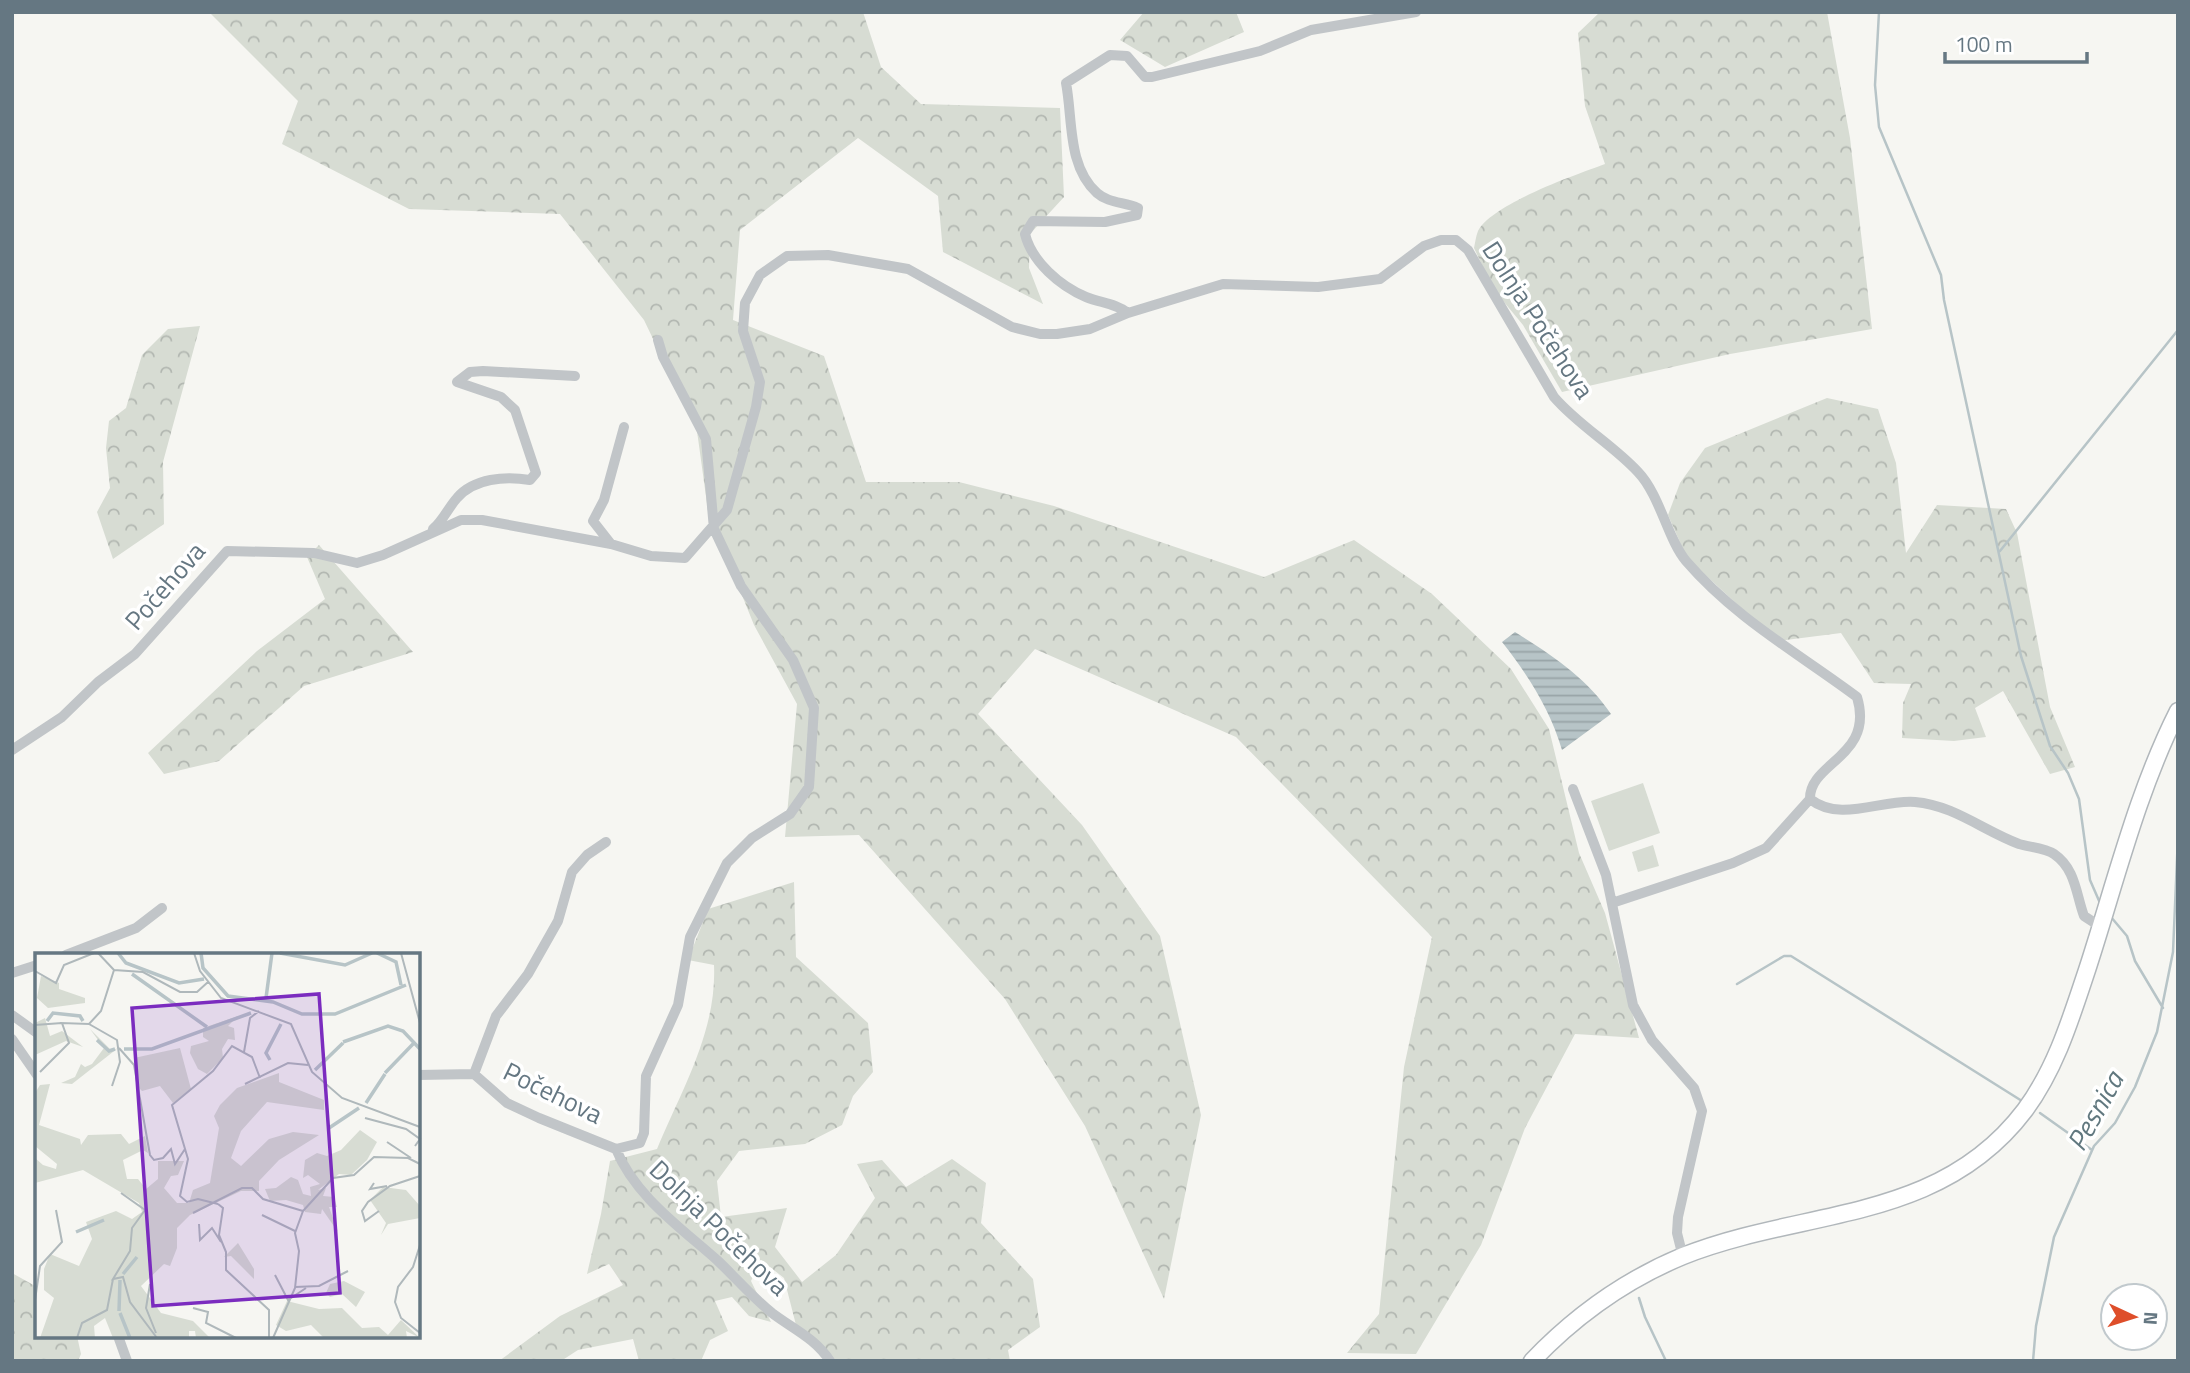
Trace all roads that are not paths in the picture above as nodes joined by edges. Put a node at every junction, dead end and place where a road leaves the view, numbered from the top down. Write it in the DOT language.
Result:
graph roads {
  1 [pos="1416,12"];
  2 [pos="1128,313"];
  3 [pos="658,340"];
  4 [pos="575,376"];
  5 [pos="624,427"];
  6 [pos="714,529"];
  7 [pos="422,538"];
  8 [pos="611,544"];
  9 [pos="2178,711"];
  10 [pos="12,750"];
  11 [pos="1573,789"];
  12 [pos="1810,799"];
  13 [pos="606,842"];
  14 [pos="1612,903"];
  15 [pos="162,908"];
  16 [pos="2105,915"];
  17 [pos="71,953"];
  18 [pos="35,966"];
  19 [pos="12,973"];
  20 [pos="12,1015"];
  21 [pos="35,1032"];
  22 [pos="12,1039"];
  23 [pos="35,1072"];
  24 [pos="474,1074"];
  25 [pos="420,1075"];
  26 [pos="616,1149"];
  27 [pos="1683,1256"];
  28 [pos="119,1338"];
  29 [pos="127,1361"];
  30 [pos="830,1361"];
  31 [pos="1532,1361"];
  1 -- 2 [label="street"];
  2 -- 6 [label="street, Dolnja Počehova"];
  2 -- 12 [label="street, Dolnja Počehova"];
  3 -- 6 [label="street"];
  4 -- 7 [label="street, Počehova"];
  5 -- 8 [label="street"];
  6 -- 8 [label="street, Počehova"];
  6 -- 26 [label="street, Dolnja Počehova"];
  7 -- 8 [label="street, Počehova"];
  7 -- 10 [label="street, Počehova"];
  9 -- 16 [label="main road"];
  11 -- 14 [label="street"];
  12 -- 14 [label="street, Dolnja Počehova"];
  12 -- 16 [label="street"];
  13 -- 24 [label="street, Počehova"];
  14 -- 27 [label="street"];
  15 -- 17 [label="street"];
  16 -- 27 [label="main road"];
  18 -- 19 [label="street"];
  20 -- 21 [label="street"];
  22 -- 23 [label="street"];
  24 -- 25 [label="street, Počehova"];
  24 -- 26 [label="street, Počehova"];
  26 -- 30 [label="street, Dolnja Počehova"];
  27 -- 31 [label="main road"];
  28 -- 29 [label="street"];
}
